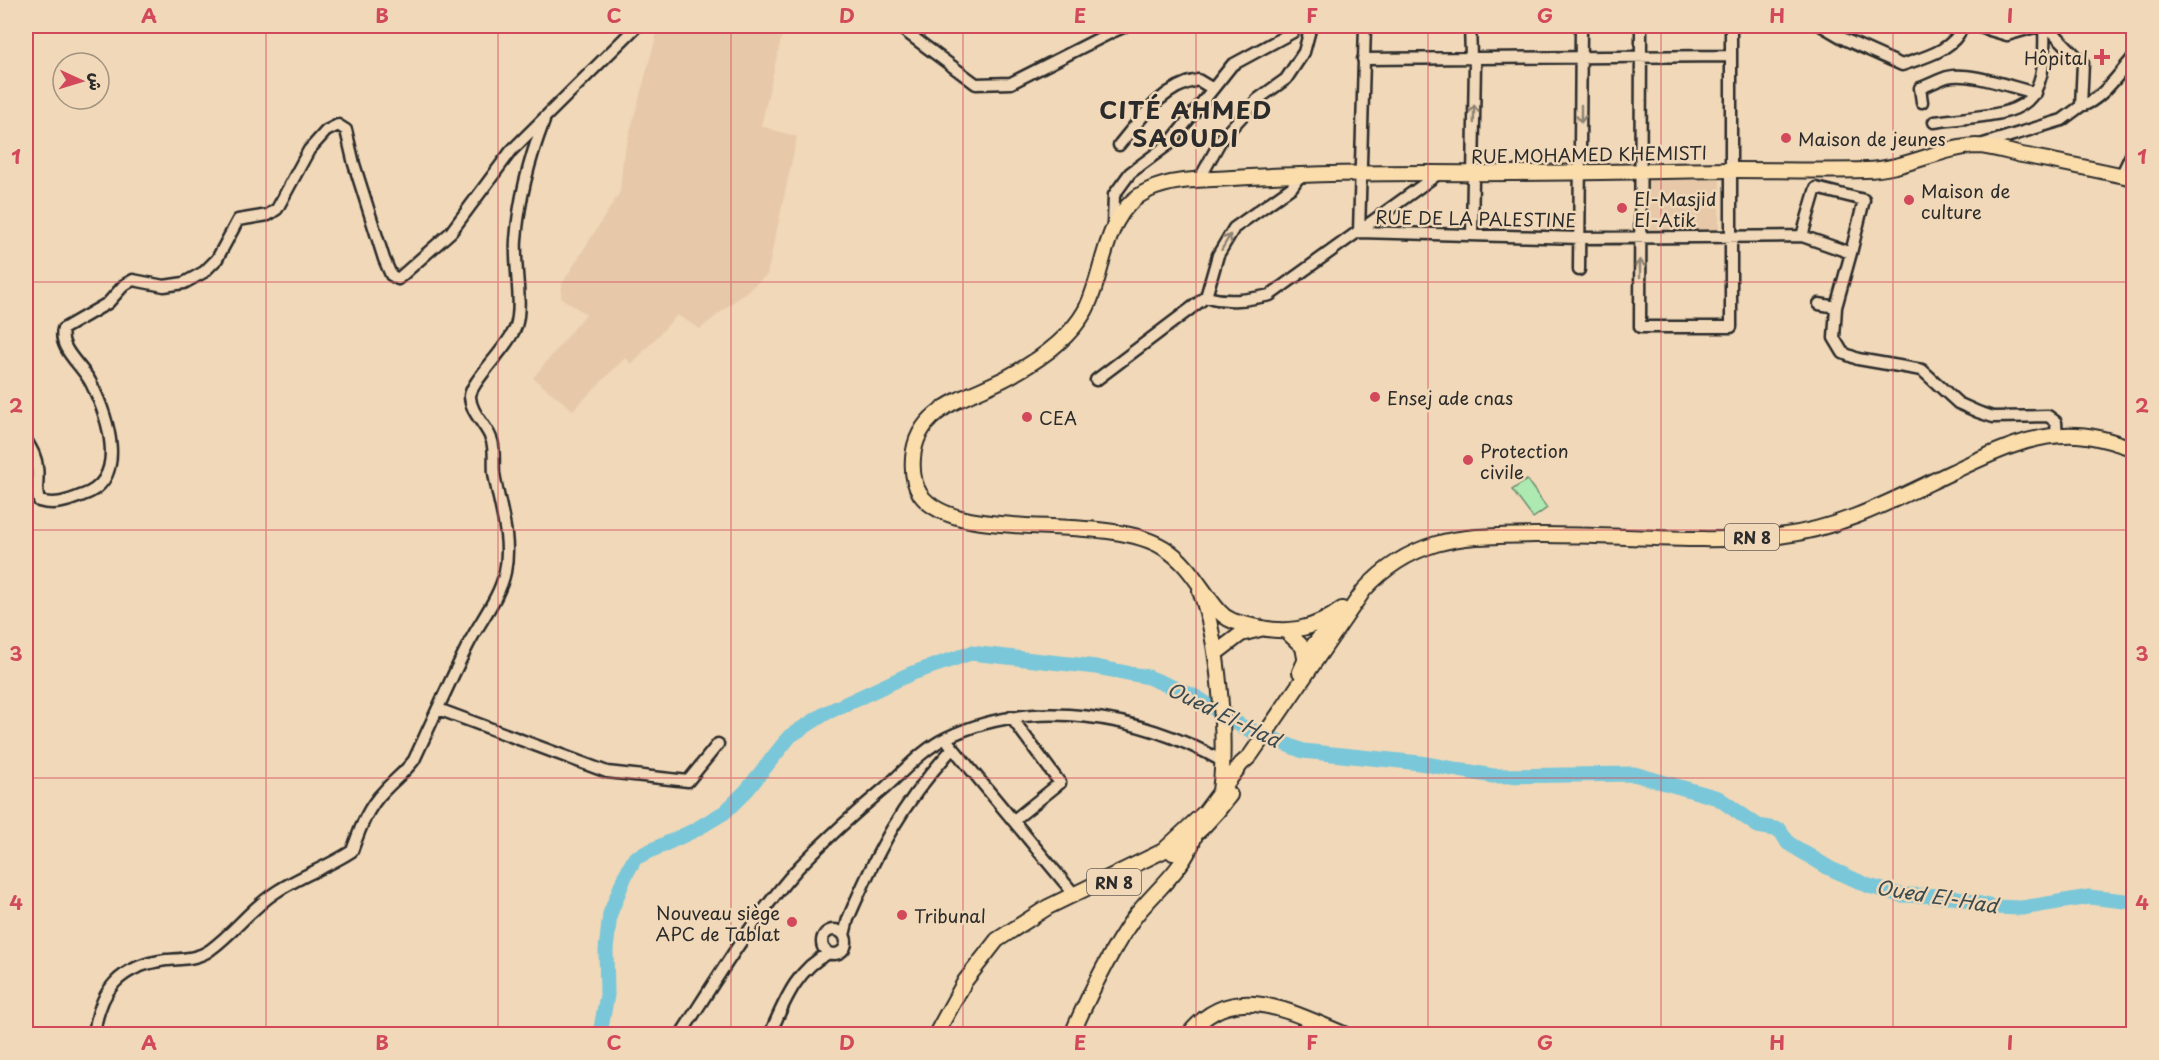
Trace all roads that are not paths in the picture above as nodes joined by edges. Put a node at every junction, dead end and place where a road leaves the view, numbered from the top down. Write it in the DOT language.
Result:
graph roads {
  1 [pos="637,26"];
  2 [pos="898,26"];
  3 [pos="1126,26"];
  4 [pos="1311,26"];
  5 [pos="1365,26"];
  6 [pos="1470,26"];
  7 [pos="1581,26"];
  8 [pos="1641,26"];
  9 [pos="1731,26"];
  10 [pos="1822,26"];
  11 [pos="1963,26"];
  12 [pos="1976,26"];
  13 [pos="2038,26"];
  14 [pos="2045,26"];
  15 [pos="1289,27"];
  16 [pos="1110,29"];
  17 [pos="2004,30"];
  18 [pos="1304,52"];
  19 [pos="1471,56"];
  20 [pos="1581,56"];
  21 [pos="1640,56"];
  22 [pos="1731,56"];
  23 [pos="2133,57"];
  24 [pos="1362,59"];
  25 [pos="1213,88"];
  26 [pos="2036,93"];
  27 [pos="1922,102"];
  28 [pos="2081,106"];
  29 [pos="545,119"];
  30 [pos="1935,122"];
  31 [pos="1119,145"];
  32 [pos="1977,146"];
  33 [pos="2133,149"];
  34 [pos="1731,170"];
  35 [pos="1819,171"];
  36 [pos="1362,172"];
  37 [pos="1581,172"];
  38 [pos="1640,172"];
  39 [pos="1473,173"];
  40 [pos="1301,174"];
  41 [pos="1438,174"];
  42 [pos="2127,177"];
  43 [pos="1199,180"];
  44 [pos="1816,188"];
  45 [pos="1113,225"];
  46 [pos="1359,232"];
  47 [pos="1473,235"];
  48 [pos="1802,236"];
  49 [pos="1640,237"];
  50 [pos="1580,238"];
  51 [pos="1731,238"];
  52 [pos="1851,253"];
  53 [pos="1579,270"];
  54 [pos="1206,297"];
  55 [pos="1819,304"];
  56 [pos="1836,307"];
  57 [pos="1096,380"];
  58 [pos="2057,437"];
  59 [pos="26,440"];
  60 [pos="2133,449"];
  61 [pos="1192,572"];
  62 [pos="1364,590"];
  63 [pos="1341,609"];
  64 [pos="1262,629"];
  65 [pos="1286,631"];
  66 [pos="1216,652"];
  67 [pos="1306,657"];
  68 [pos="1301,680"];
  69 [pos="1287,702"];
  70 [pos="438,709"];
  71 [pos="1011,717"];
  72 [pos="945,738"];
  73 [pos="1221,741"];
  74 [pos="718,744"];
  75 [pos="953,748"];
  76 [pos="1221,761"];
  77 [pos="1245,761"];
  78 [pos="1219,795"];
  79 [pos="1014,820"];
  80 [pos="1196,821"];
  81 [pos="1194,838"];
  82 [pos="1074,894"];
  83 [pos="840,932"];
  84 [pos="822,944"];
  85 [pos="829,953"];
  86 [pos="812,963"];
  87 [pos="960,992"];
  88 [pos="94,1035"];
  89 [pos="681,1035"];
  90 [pos="770,1035"];
  91 [pos="936,1035"];
  92 [pos="1072,1035"];
  93 [pos="1189,1035"];
  94 [pos="1344,1035"];
  1 -- 29 [label="street"];
  2 -- 16 [label="street"];
  3 -- 16 [label="street"];
  4 -- 18 [label="street"];
  5 -- 24 [label="street"];
  6 -- 19 [label="street"];
  7 -- 20 [label="street"];
  8 -- 21 [label="street"];
  9 -- 22 [label="street"];
  10 -- 11 [label="street"];
  12 -- 17 [label="street"];
  13 -- 17 [label="street"];
  14 -- 26 [label="street"];
  14 -- 28 [label="street"];
  15 -- 18 [label="street"];
  15 -- 25 [label="street"];
  18 -- 43 [label="street"];
  19 -- 20 [label="street"];
  19 -- 24 [label="street"];
  39 -- 19 [label="street, one-way"];
  20 -- 21 [label="street"];
  20 -- 37 [label="street, one-way"];
  21 -- 22 [label="street"];
  21 -- 38 [label="street"];
  22 -- 34 [label="street"];
  23 -- 28 [label="street"];
  24 -- 36 [label="street"];
  25 -- 31 [label="street"];
  25 -- 45 [label="street"];
  26 -- 27 [label="street"];
  26 -- 30 [label="street"];
  28 -- 32 [label="street"];
  29 -- 59 [label="street"];
  29 -- 70 [label="street"];
  32 -- 35 [label="main road, RUE MOHAMED KHEMISTI"];
  32 -- 42 [label="main road"];
  33 -- 42 [label="street"];
  34 -- 35 [label="main road, RUE MOHAMED KHEMISTI"];
  34 -- 38 [label="main road, RUE MOHAMED KHEMISTI"];
  34 -- 51 [label="street"];
  35 -- 44 [label="street"];
  36 -- 40 [label="main road, RUE MOHAMED KHEMISTI"];
  36 -- 41 [label="main road, RUE MOHAMED KHEMISTI"];
  36 -- 46 [label="street"];
  37 -- 38 [label="main road, RUE MOHAMED KHEMISTI"];
  37 -- 39 [label="main road, RUE MOHAMED KHEMISTI"];
  37 -- 50 [label="street"];
  38 -- 49 [label="street"];
  39 -- 41 [label="main road, RUE MOHAMED KHEMISTI"];
  39 -- 47 [label="street"];
  40 -- 43 [label="main road, RUE MOHAMED KHEMISTI"];
  54 -- 40 [label="street, one-way"];
  41 -- 46 [label="street"];
  43 -- 45 [label="main road, RUE MOHAMED KHEMISTI"];
  44 -- 48 [label="street"];
  44 -- 52 [label="street"];
  45 -- 61 [label="main road"];
  46 -- 47 [label="street, RUE DE LA PALESTINE"];
  46 -- 54 [label="street, RUE DE LA PALESTINE"];
  47 -- 50 [label="street, RUE DE LA PALESTINE"];
  48 -- 51 [label="street, RUE DE LA PALESTINE"];
  48 -- 52 [label="street"];
  49 -- 50 [label="street, RUE DE LA PALESTINE"];
  49 -- 51 [label="street, RUE DE LA PALESTINE"];
  51 -- 49 [label="street, one-way"];
  50 -- 53 [label="street"];
  52 -- 56 [label="street"];
  54 -- 57 [label="street"];
  55 -- 56 [label="street"];
  56 -- 58 [label="street"];
  58 -- 60 [label="main road, RN 8"];
  58 -- 62 [label="main road, RN 8"];
  61 -- 64 [label="main road"];
  61 -- 66 [label="main road"];
  62 -- 63 [label="main road, RN 8"];
  62 -- 68 [label="main road, RN 8"];
  63 -- 65 [label="main road"];
  63 -- 67 [label="main road, RN 8"];
  64 -- 65 [label="main road"];
  64 -- 66 [label="main road"];
  65 -- 67 [label="main road"];
  66 -- 73 [label="main road"];
  67 -- 68 [label="main road"];
  67 -- 69 [label="main road, RN 8"];
  68 -- 69 [label="main road, RN 8"];
  69 -- 77 [label="main road, RN 8"];
  70 -- 74 [label="street"];
  70 -- 88 [label="street"];
  71 -- 72 [label="street"];
  71 -- 76 [label="street"];
  71 -- 79 [label="street"];
  72 -- 75 [label="street"];
  72 -- 89 [label="street"];
  73 -- 76 [label="main road"];
  73 -- 77 [label="main road"];
  75 -- 79 [label="street"];
  75 -- 83 [label="street"];
  76 -- 78 [label="main road"];
  77 -- 78 [label="main road, RN 8"];
  77 -- 81 [label="main road, RN 8"];
  78 -- 80 [label="main road, RN 8"];
  79 -- 82 [label="street"];
  80 -- 81 [label="main road"];
  80 -- 82 [label="main road, RN 8"];
  81 -- 87 [label="main road, RN 8"];
  81 -- 92 [label="main road"];
  82 -- 87 [label="main road, RN 8"];
  83 -- 84 [label="street"];
  83 -- 85 [label="street"];
  84 -- 85 [label="street"];
  84 -- 86 [label="street"];
  85 -- 86 [label="street"];
  86 -- 90 [label="street"];
  87 -- 91 [label="main road, RN 8"];
  93 -- 94 [label="main road"];
}
